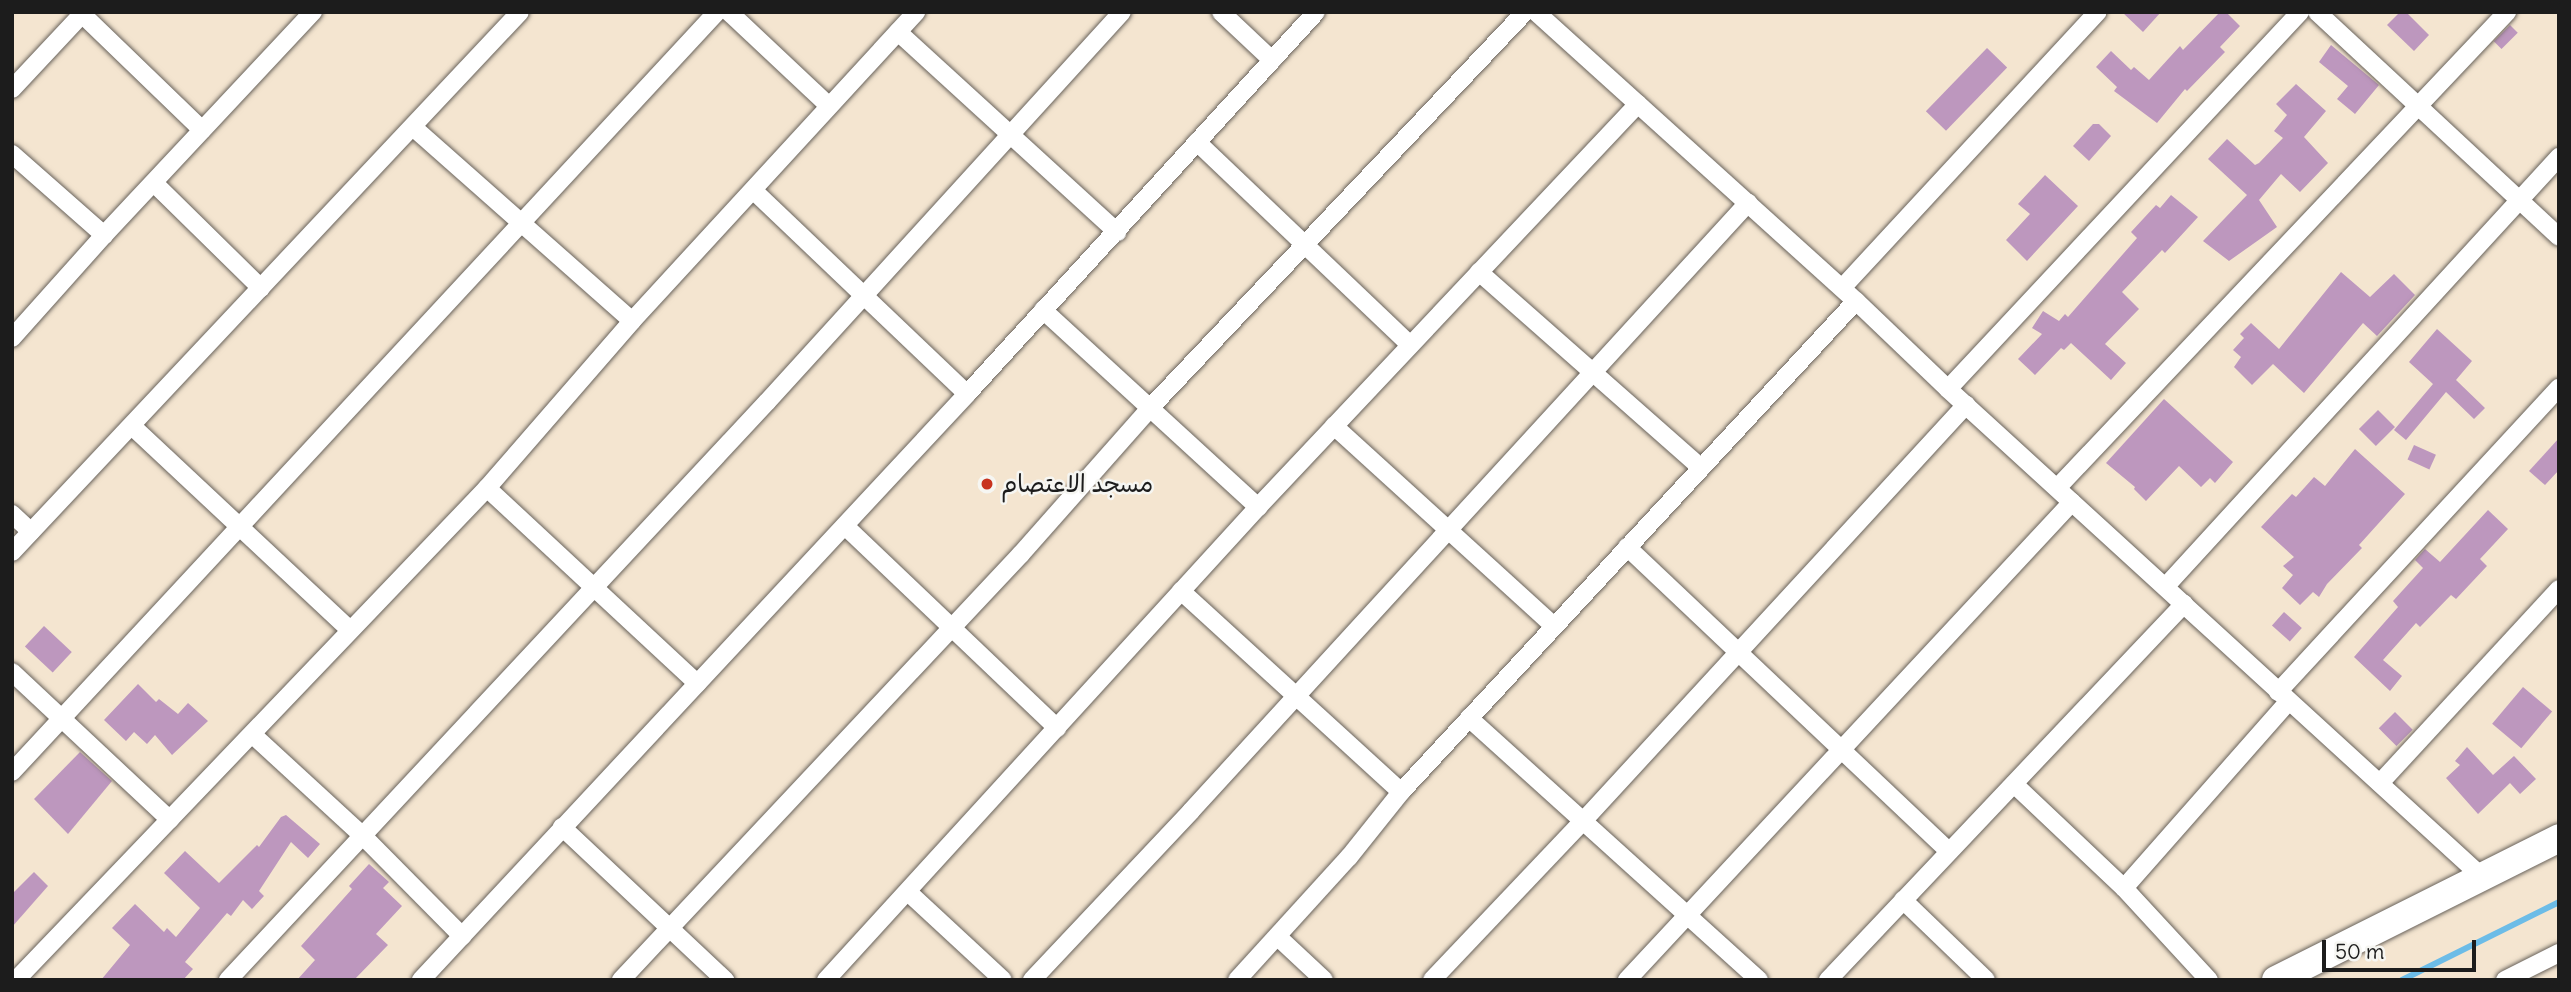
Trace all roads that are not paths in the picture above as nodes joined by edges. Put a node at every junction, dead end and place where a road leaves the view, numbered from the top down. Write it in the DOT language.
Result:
graph roads {
  1 [pos="313,12"];
  2 [pos="520,12"];
  3 [pos="717,12"];
  4 [pos="729,12"];
  5 [pos="916,12"];
  6 [pos="1122,12"];
  7 [pos="1221,12"];
  8 [pos="1316,12"];
  9 [pos="1525,12"];
  10 [pos="1536,12"];
  11 [pos="2098,12"];
  12 [pos="2301,12"];
  13 [pos="2317,12"];
  14 [pos="2507,12"];
  15 [pos="83,13"];
  16 [pos="898,32"];
  17 [pos="1272,60"];
  18 [pos="12,89"];
  19 [pos="1638,104"];
  20 [pos="829,106"];
  21 [pos="2420,108"];
  22 [pos="414,128"];
  23 [pos="202,130"];
  24 [pos="1010,134"];
  25 [pos="1197,142"];
  26 [pos="12,154"];
  27 [pos="2559,157"];
  28 [pos="154,183"];
  29 [pos="754,191"];
  30 [pos="2519,200"];
  31 [pos="1748,203"];
  32 [pos="522,223"];
  33 [pos="1116,232"];
  34 [pos="104,235"];
  35 [pos="2559,237"];
  36 [pos="1305,244"];
  37 [pos="1479,272"];
  38 [pos="261,288"];
  39 [pos="1842,288"];
  40 [pos="864,295"];
  41 [pos="1856,300"];
  42 [pos="1043,310"];
  43 [pos="632,321"];
  44 [pos="12,338"];
  45 [pos="1410,345"];
  46 [pos="1593,371"];
  47 [pos="2559,388"];
  48 [pos="1948,389"];
  49 [pos="967,394"];
  50 [pos="1966,405"];
  51 [pos="1150,408"];
  52 [pos="132,426"];
  53 [pos="1334,426"];
  54 [pos="1701,468"];
  55 [pos="2058,487"];
  56 [pos="487,488"];
  57 [pos="2072,502"];
  58 [pos="1258,507"];
  59 [pos="12,514"];
  60 [pos="240,526"];
  61 [pos="845,526"];
  62 [pos="1447,531"];
  63 [pos="31,532"];
  64 [pos="1628,547"];
  65 [pos="12,552"];
  66 [pos="2166,586"];
  67 [pos="592,589"];
  68 [pos="2559,589"];
  69 [pos="1181,591"];
  70 [pos="2184,604"];
  71 [pos="1555,626"];
  72 [pos="951,627"];
  73 [pos="349,629"];
  74 [pos="1737,653"];
  75 [pos="12,672"];
  76 [pos="697,683"];
  77 [pos="1296,696"];
  78 [pos="2283,696"];
  79 [pos="62,718"];
  80 [pos="1469,718"];
  81 [pos="1057,728"];
  82 [pos="253,735"];
  83 [pos="1841,750"];
  84 [pos="12,772"];
  85 [pos="2380,783"];
  86 [pos="2014,784"];
  87 [pos="1401,792"];
  88 [pos="1585,819"];
  89 [pos="170,820"];
  90 [pos="562,827"];
  91 [pos="363,836"];
  92 [pos="2559,838"];
  93 [pos="1949,851"];
  94 [pos="2482,877"];
  95 [pos="2124,888"];
  96 [pos="908,892"];
  97 [pos="1903,900"];
  98 [pos="1687,914"];
  99 [pos="671,928"];
  100 [pos="462,936"];
  101 [pos="1278,937"];
  102 [pos="2559,953"];
  103 [pos="16,980"];
  104 [pos="228,980"];
  105 [pos="421,980"];
  106 [pos="621,980"];
  107 [pos="724,980"];
  108 [pos="826,980"];
  109 [pos="1003,980"];
  110 [pos="1032,980"];
  111 [pos="1237,980"];
  112 [pos="1324,980"];
  113 [pos="1432,980"];
  114 [pos="1628,980"];
  115 [pos="1759,980"];
  116 [pos="1828,980"];
  117 [pos="1986,980"];
  118 [pos="2209,980"];
  119 [pos="2276,980"];
  120 [pos="2505,980"];
  1 -- 23 [label="street"];
  2 -- 22 [label="street"];
  3 -- 32 [label="street"];
  4 -- 20 [label="street"];
  5 -- 16 [label="street"];
  6 -- 24 [label="street"];
  7 -- 17 [label="street"];
  8 -- 17 [label="street"];
  9 -- 36 [label="street"];
  10 -- 19 [label="street"];
  11 -- 39 [label="street"];
  12 -- 48 [label="street"];
  13 -- 21 [label="street"];
  14 -- 21 [label="street"];
  15 -- 18 [label="street"];
  15 -- 23 [label="street"];
  16 -- 20 [label="street"];
  16 -- 24 [label="street"];
  17 -- 25 [label="street"];
  19 -- 31 [label="street"];
  19 -- 37 [label="street"];
  20 -- 29 [label="street"];
  21 -- 30 [label="street"];
  21 -- 55 [label="street"];
  22 -- 32 [label="street"];
  22 -- 38 [label="street"];
  23 -- 28 [label="street"];
  24 -- 33 [label="street"];
  24 -- 40 [label="street"];
  25 -- 33 [label="street"];
  25 -- 36 [label="street"];
  26 -- 34 [label="street"];
  27 -- 30 [label="street"];
  28 -- 34 [label="street"];
  28 -- 38 [label="street"];
  29 -- 40 [label="street"];
  29 -- 43 [label="street"];
  30 -- 35 [label="street"];
  30 -- 66 [label="street"];
  31 -- 39 [label="street"];
  31 -- 46 [label="street"];
  32 -- 43 [label="street"];
  32 -- 60 [label="street"];
  33 -- 42 [label="street"];
  34 -- 44 [label="street"];
  36 -- 45 [label="street"];
  36 -- 51 [label="street"];
  37 -- 45 [label="street"];
  37 -- 46 [label="street"];
  38 -- 52 [label="street"];
  39 -- 41 [label="street"];
  40 -- 49 [label="street"];
  40 -- 67 [label="street"];
  41 -- 48 [label="street"];
  41 -- 54 [label="street"];
  42 -- 49 [label="street"];
  42 -- 51 [label="street"];
  43 -- 56 [label="street"];
  45 -- 53 [label="street"];
  46 -- 54 [label="street"];
  46 -- 62 [label="street"];
  47 -- 78 [label="street"];
  48 -- 50 [label="street"];
  49 -- 61 [label="street"];
  50 -- 55 [label="street"];
  50 -- 74 [label="street"];
  51 -- 58 [label="street"];
  51 -- 72 [label="street"];
  52 -- 60 [label="street"];
  52 -- 63 [label="street"];
  53 -- 58 [label="street"];
  53 -- 62 [label="street"];
  54 -- 64 [label="street"];
  55 -- 57 [label="street"];
  56 -- 67 [label="street"];
  56 -- 73 [label="street"];
  57 -- 66 [label="street"];
  57 -- 83 [label="street"];
  58 -- 69 [label="street"];
  59 -- 63 [label="street"];
  60 -- 73 [label="street"];
  60 -- 79 [label="street"];
  61 -- 72 [label="street"];
  61 -- 76 [label="street"];
  62 -- 71 [label="street"];
  62 -- 77 [label="street"];
  63 -- 65 [label="street"];
  64 -- 71 [label="street"];
  64 -- 74 [label="street"];
  66 -- 70 [label="street"];
  67 -- 76 [label="street"];
  67 -- 91 [label="street"];
  68 -- 85 [label="street"];
  69 -- 77 [label="street"];
  69 -- 81 [label="street"];
  70 -- 78 [label="street"];
  70 -- 86 [label="street"];
  71 -- 80 [label="street"];
  72 -- 81 [label="street"];
  72 -- 99 [label="street"];
  73 -- 82 [label="street"];
  74 -- 83 [label="street"];
  74 -- 88 [label="street"];
  75 -- 79 [label="street"];
  76 -- 90 [label="street"];
  77 -- 87 [label="street"];
  77 -- 110 [label="street"];
  78 -- 85 [label="street"];
  78 -- 95 [label="street"];
  79 -- 84 [label="street"];
  79 -- 89 [label="street"];
  80 -- 87 [label="street"];
  80 -- 88 [label="street"];
  81 -- 96 [label="street"];
  82 -- 89 [label="street"];
  82 -- 91 [label="street"];
  83 -- 93 [label="street"];
  83 -- 98 [label="street"];
  85 -- 94 [label="street"];
  86 -- 93 [label="street"];
  86 -- 95 [label="street"];
  87 -- 101 [label="street"];
  88 -- 98 [label="street"];
  88 -- 113 [label="street"];
  89 -- 103 [label="street"];
  90 -- 99 [label="street"];
  90 -- 100 [label="street"];
  91 -- 100 [label="street"];
  91 -- 104 [label="street"];
  92 -- 94 [label="main road"];
  93 -- 97 [label="street"];
  94 -- 119 [label="main road"];
  95 -- 118 [label="street"];
  96 -- 108 [label="street"];
  96 -- 109 [label="street"];
  97 -- 116 [label="street"];
  97 -- 117 [label="street"];
  98 -- 114 [label="street"];
  98 -- 115 [label="street"];
  99 -- 106 [label="street"];
  99 -- 107 [label="street"];
  100 -- 105 [label="street"];
  101 -- 111 [label="street"];
  101 -- 112 [label="street"];
  102 -- 120 [label="street"];
}
